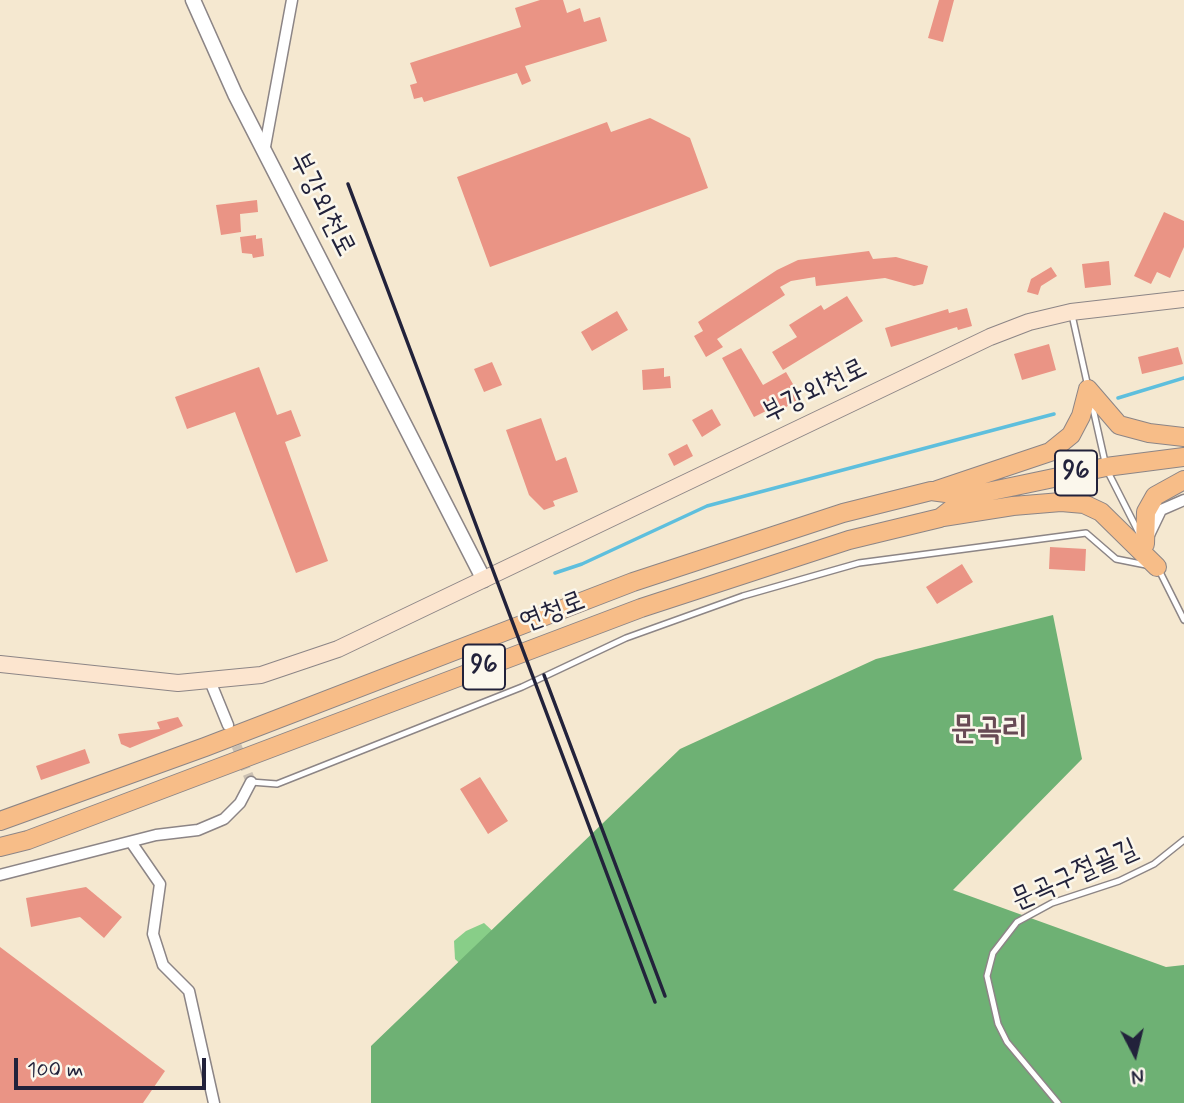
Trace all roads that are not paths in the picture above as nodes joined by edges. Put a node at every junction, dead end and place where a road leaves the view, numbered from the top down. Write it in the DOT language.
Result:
graph roads {
  1 [pos="193,0"];
  2 [pos="292,0"];
  3 [pos="264,152"];
  4 [pos="1184,299"];
  5 [pos="1071,312"];
  6 [pos="1088,389"];
  7 [pos="1184,437"];
  8 [pos="1184,457"];
  9 [pos="1106,467"];
  10 [pos="1184,480"];
  11 [pos="931,491"];
  12 [pos="968,496"];
  13 [pos="1184,500"];
  14 [pos="940,518"];
  15 [pos="1145,544"];
  16 [pos="1157,567"];
  17 [pos="484,580"];
  18 [pos="1184,620"];
  19 [pos="0,664"];
  20 [pos="210,681"];
  21 [pos="228,725"];
  22 [pos="251,782"];
  23 [pos="0,821"];
  24 [pos="1184,840"];
  25 [pos="131,842"];
  26 [pos="0,847"];
  27 [pos="0,876"];
  28 [pos="214,1103"];
  29 [pos="1058,1103"];
  1 -- 3 [label="street, 부강외천로"];
  2 -- 3 [label="street"];
  3 -- 17 [label="street, 부강외천로"];
  4 -- 5 [label="main road, 부강외천로"];
  5 -- 6 [label="lane"];
  5 -- 17 [label="main road, 부강외천로"];
  6 -- 7 [label="main road"];
  6 -- 9 [label="lane"];
  6 -- 11 [label="main road"];
  8 -- 9 [label="main road, 연청로 / 96"];
  9 -- 12 [label="main road, 연청로 / 96"];
  9 -- 15 [label="lane"];
  10 -- 15 [label="main road"];
  11 -- 12 [label="main road, 연청로 / 96"];
  11 -- 23 [label="main road, 연청로 / 96"];
  12 -- 14 [label="main road, 연청로 / 96"];
  13 -- 15 [label="street"];
  14 -- 16 [label="main road"];
  14 -- 26 [label="main road, 연청로 / 96"];
  15 -- 16 [label="lane"];
  16 -- 18 [label="lane"];
  16 -- 22 [label="lane"];
  17 -- 20 [label="main road, 부강외천로"];
  19 -- 20 [label="main road, 부강외천로"];
  20 -- 21 [label="street"];
  22 -- 25 [label="street"];
  24 -- 29 [label="lane, 문곡구절골길"];
  25 -- 27 [label="street"];
  25 -- 28 [label="street"];
}
